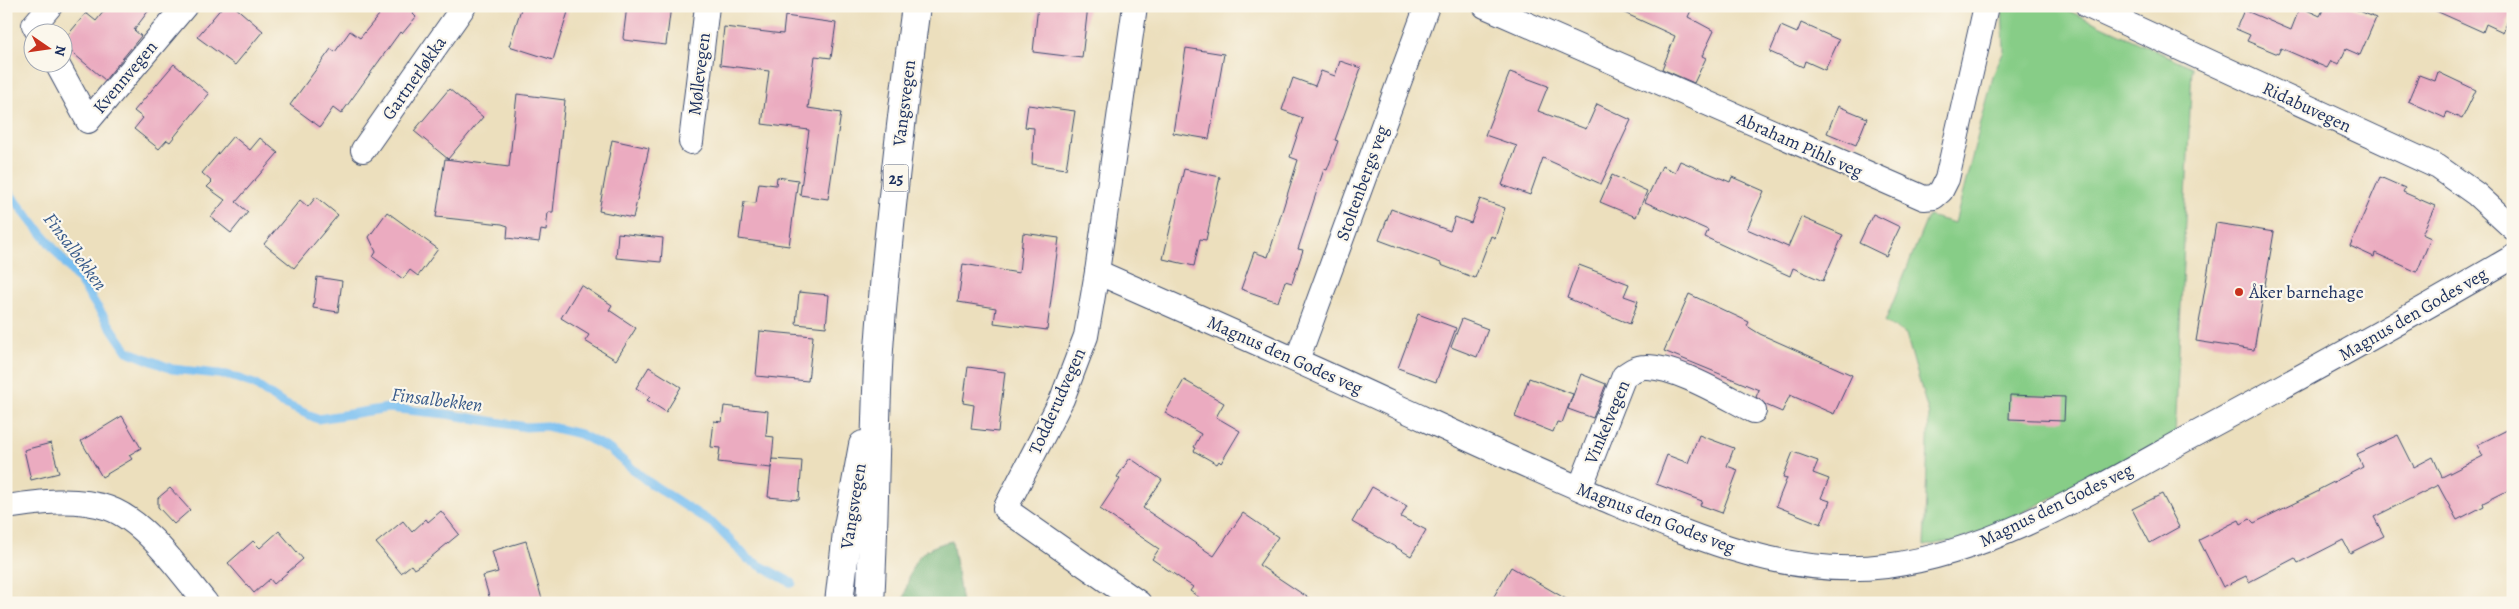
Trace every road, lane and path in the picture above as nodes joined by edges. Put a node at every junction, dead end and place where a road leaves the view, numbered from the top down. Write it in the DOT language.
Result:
graph roads {
  1 [pos="50,6"];
  2 [pos="185,6"];
  3 [pos="464,6"];
  4 [pos="707,6"];
  5 [pos="916,6"];
  6 [pos="1135,6"];
  7 [pos="1427,6"];
  8 [pos="1485,6"];
  9 [pos="1986,6"];
  10 [pos="2088,6"];
  11 [pos="37,22"];
  12 [pos="61,72"];
  13 [pos="691,142"];
  14 [pos="363,150"];
  15 [pos="2513,228"];
  16 [pos="2513,257"];
  17 [pos="1098,272"];
  18 [pos="879,350"];
  19 [pos="1297,360"];
  20 [pos="1754,411"];
  21 [pos="1580,488"];
  22 [pos="6,507"];
  23 [pos="206,603"];
  24 [pos="839,603"];
  25 [pos="870,603"];
  26 [pos="1139,603"];
  1 -- 11 [label="street"];
  2 -- 12 [label="street, Kvennvegen"];
  3 -- 14 [label="street, Gartnerløkka"];
  4 -- 13 [label="street, Møllevegen"];
  5 -- 18 [label="highway, Vangsvegen / 25"];
  6 -- 17 [label="street, Todderudvegen"];
  7 -- 19 [label="street, Stoltenbergs veg"];
  8 -- 9 [label="street, Abraham Pihls veg"];
  10 -- 15 [label="street, Ridabuvegen"];
  16 -- 21 [label="street, Magnus den Godes veg"];
  17 -- 19 [label="street, Magnus den Godes veg"];
  17 -- 26 [label="street, Todderudvegen"];
  18 -- 24 [label="highway, Vangsvegen / 25"];
  18 -- 25 [label="highway, Vangsvegen / 25"];
  19 -- 21 [label="street, Magnus den Godes veg"];
  20 -- 21 [label="street, Vinkelvegen"];
  22 -- 23 [label="street"];
}
